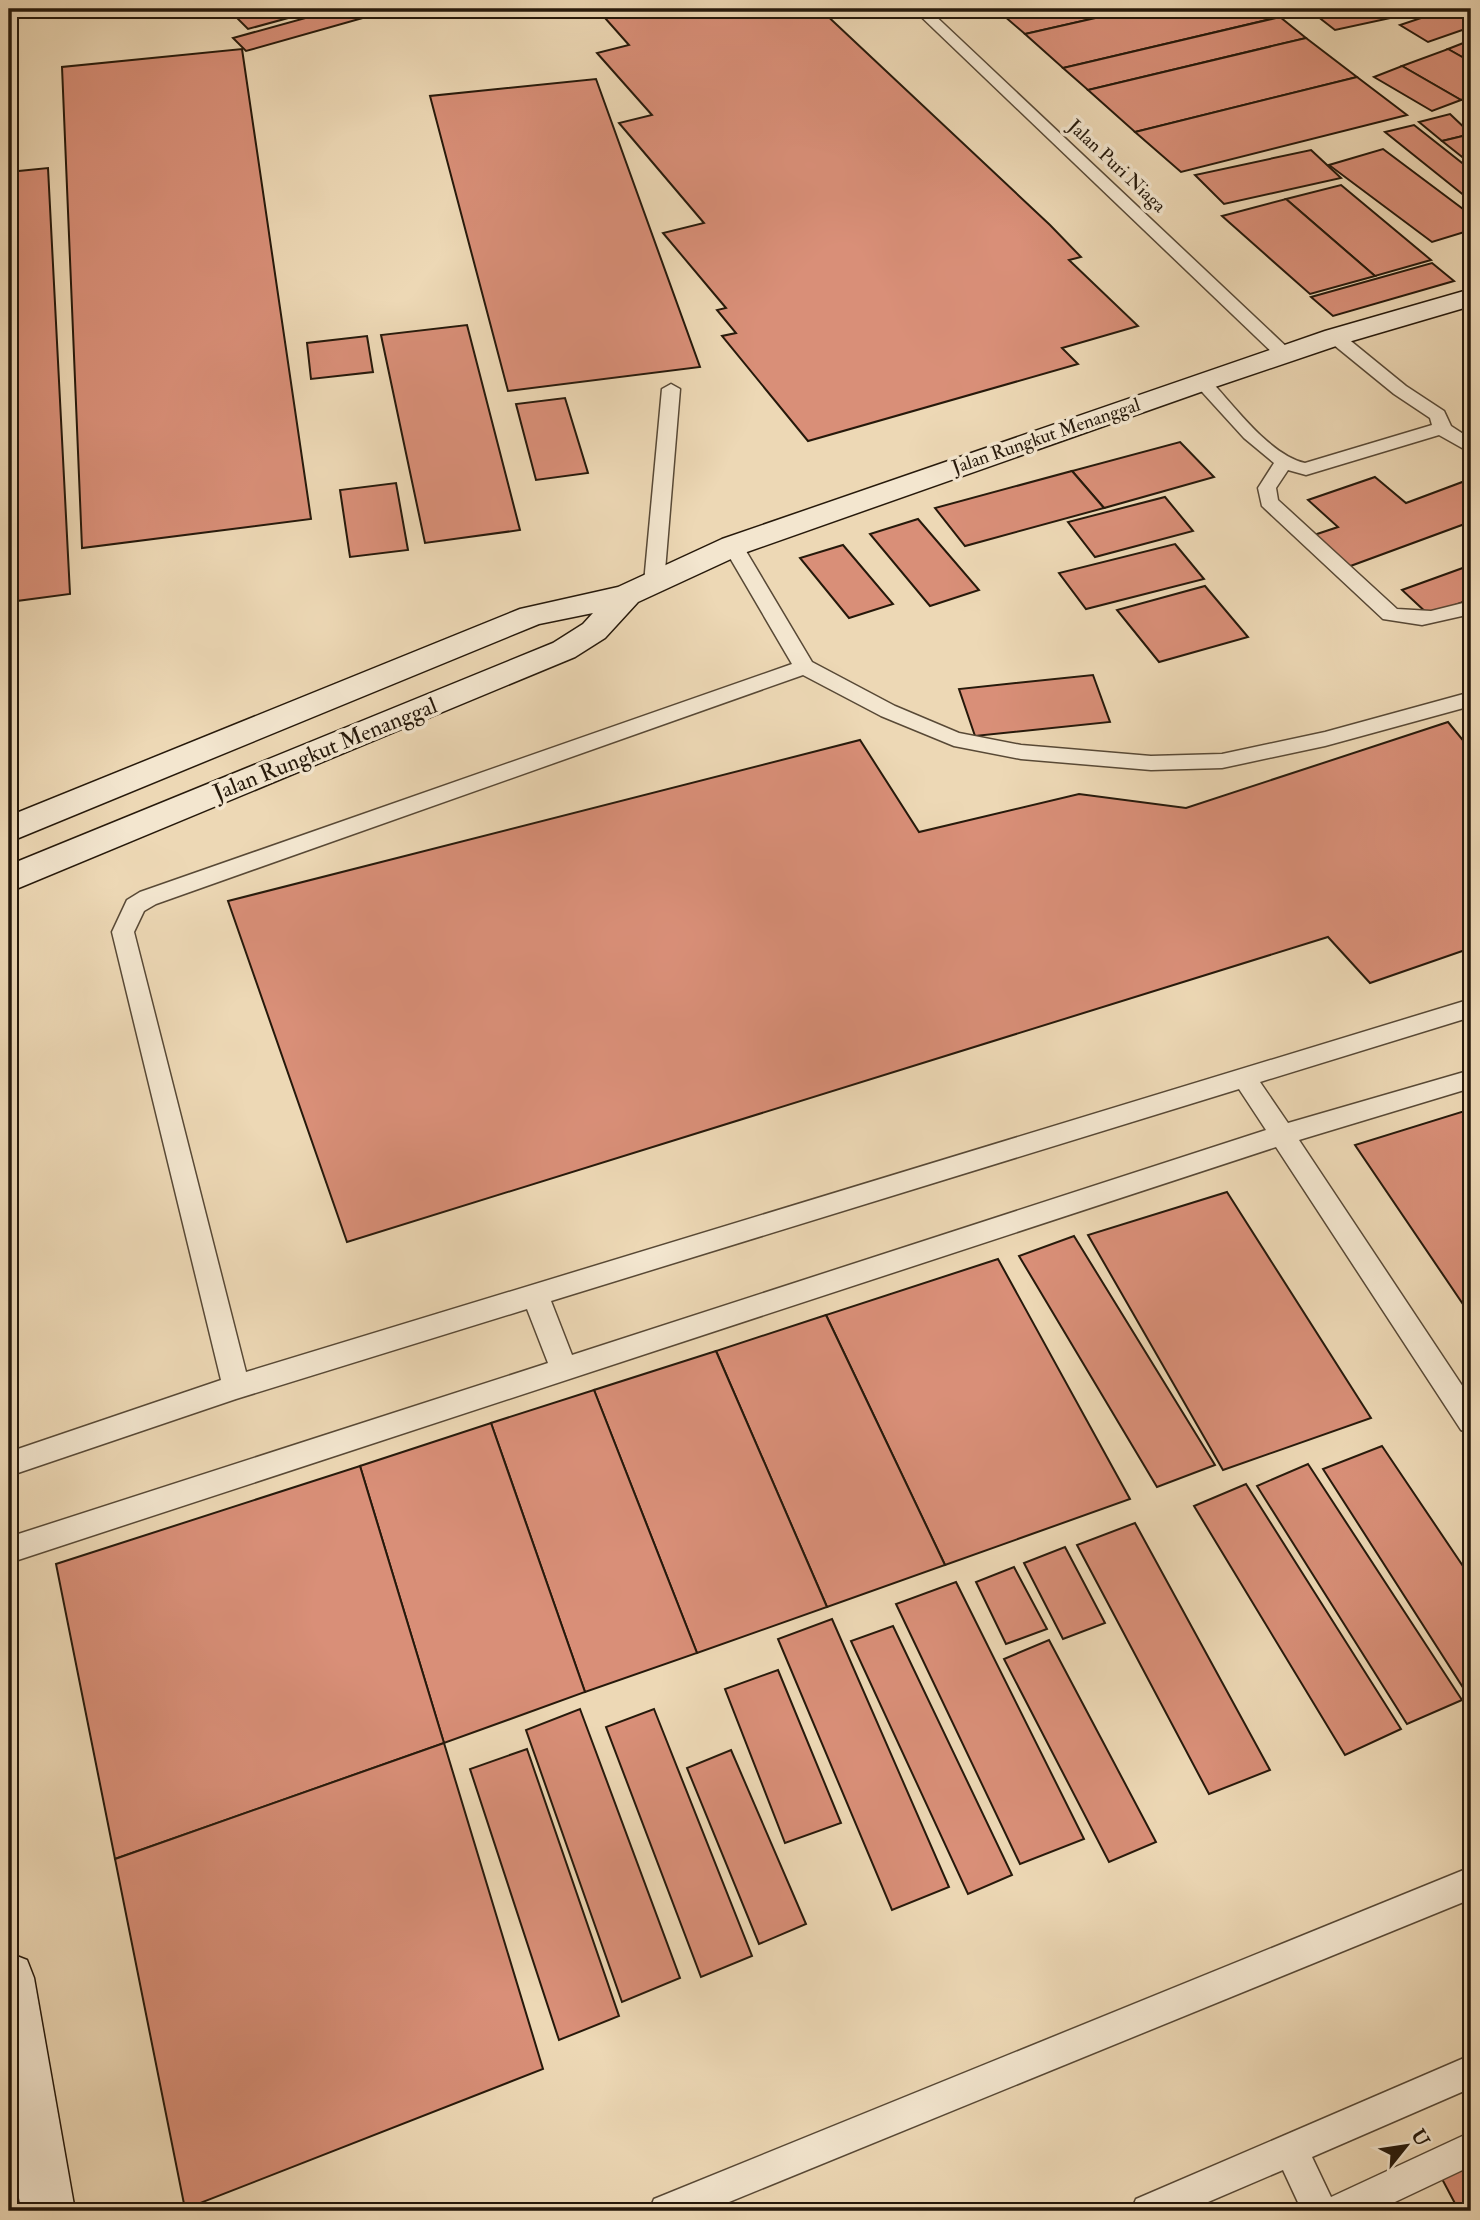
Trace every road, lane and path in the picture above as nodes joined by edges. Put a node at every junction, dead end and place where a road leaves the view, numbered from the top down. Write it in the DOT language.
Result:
graph roads {
  1 [pos="920,9"];
  2 [pos="1471,297"];
  3 [pos="1335,337"];
  4 [pos="1284,354"];
  5 [pos="1202,382"];
  6 [pos="671,389"];
  7 [pos="1441,428"];
  8 [pos="1471,447"];
  9 [pos="1284,463"];
  10 [pos="733,546"];
  11 [pos="641,589"];
  12 [pos="1471,607"];
  13 [pos="804,667"];
  14 [pos="1471,699"];
  15 [pos="9,830"];
  16 [pos="9,879"];
  17 [pos="1471,1008"];
  18 [pos="1244,1077"];
  19 [pos="1471,1079"];
  20 [pos="1282,1135"];
  21 [pos="535,1294"];
  22 [pos="564,1370"];
  23 [pos="236,1387"];
  24 [pos="1471,1422"];
  25 [pos="9,1464"];
  26 [pos="9,1550"];
  27 [pos="1471,1883"];
  28 [pos="9,1978"];
  29 [pos="1471,2071"];
  30 [pos="1291,2149"];
  31 [pos="1471,2149"];
  32 [pos="48,2211"];
  33 [pos="666,2211"];
  34 [pos="1148,2211"];
  35 [pos="1320,2211"];
  36 [pos="1339,2211"];
  1 -- 4 [label="lane, Jalan Puri Niaga"];
  2 -- 3 [label="main road, Jalan Rungkut Menanggal"];
  3 -- 4 [label="main road, Jalan Rungkut Menanggal"];
  3 -- 7 [label="lane"];
  4 -- 5 [label="main road, Jalan Rungkut Menanggal"];
  5 -- 9 [label="lane"];
  5 -- 10 [label="main road, Jalan Rungkut Menanggal"];
  6 -- 11 [label="lane"];
  7 -- 8 [label="lane"];
  7 -- 9 [label="lane"];
  9 -- 12 [label="lane"];
  10 -- 11 [label="main road, Jalan Rungkut Menanggal"];
  10 -- 13 [label="lane"];
  11 -- 15 [label="main road, Jalan Rungkut Menanggal"];
  11 -- 16 [label="main road, Jalan Rungkut Menanggal"];
  13 -- 14 [label="lane"];
  13 -- 23 [label="lane"];
  17 -- 18 [label="lane"];
  18 -- 20 [label="lane"];
  18 -- 21 [label="lane"];
  19 -- 20 [label="lane"];
  20 -- 22 [label="lane"];
  20 -- 24 [label="lane"];
  21 -- 22 [label="lane"];
  21 -- 23 [label="lane"];
  22 -- 26 [label="lane"];
  23 -- 25 [label="lane"];
  27 -- 33 [label="lane"];
  28 -- 32 [label="main road"];
  29 -- 30 [label="lane"];
  30 -- 34 [label="lane"];
  30 -- 35 [label="lane"];
  31 -- 36 [label="lane"];
}
